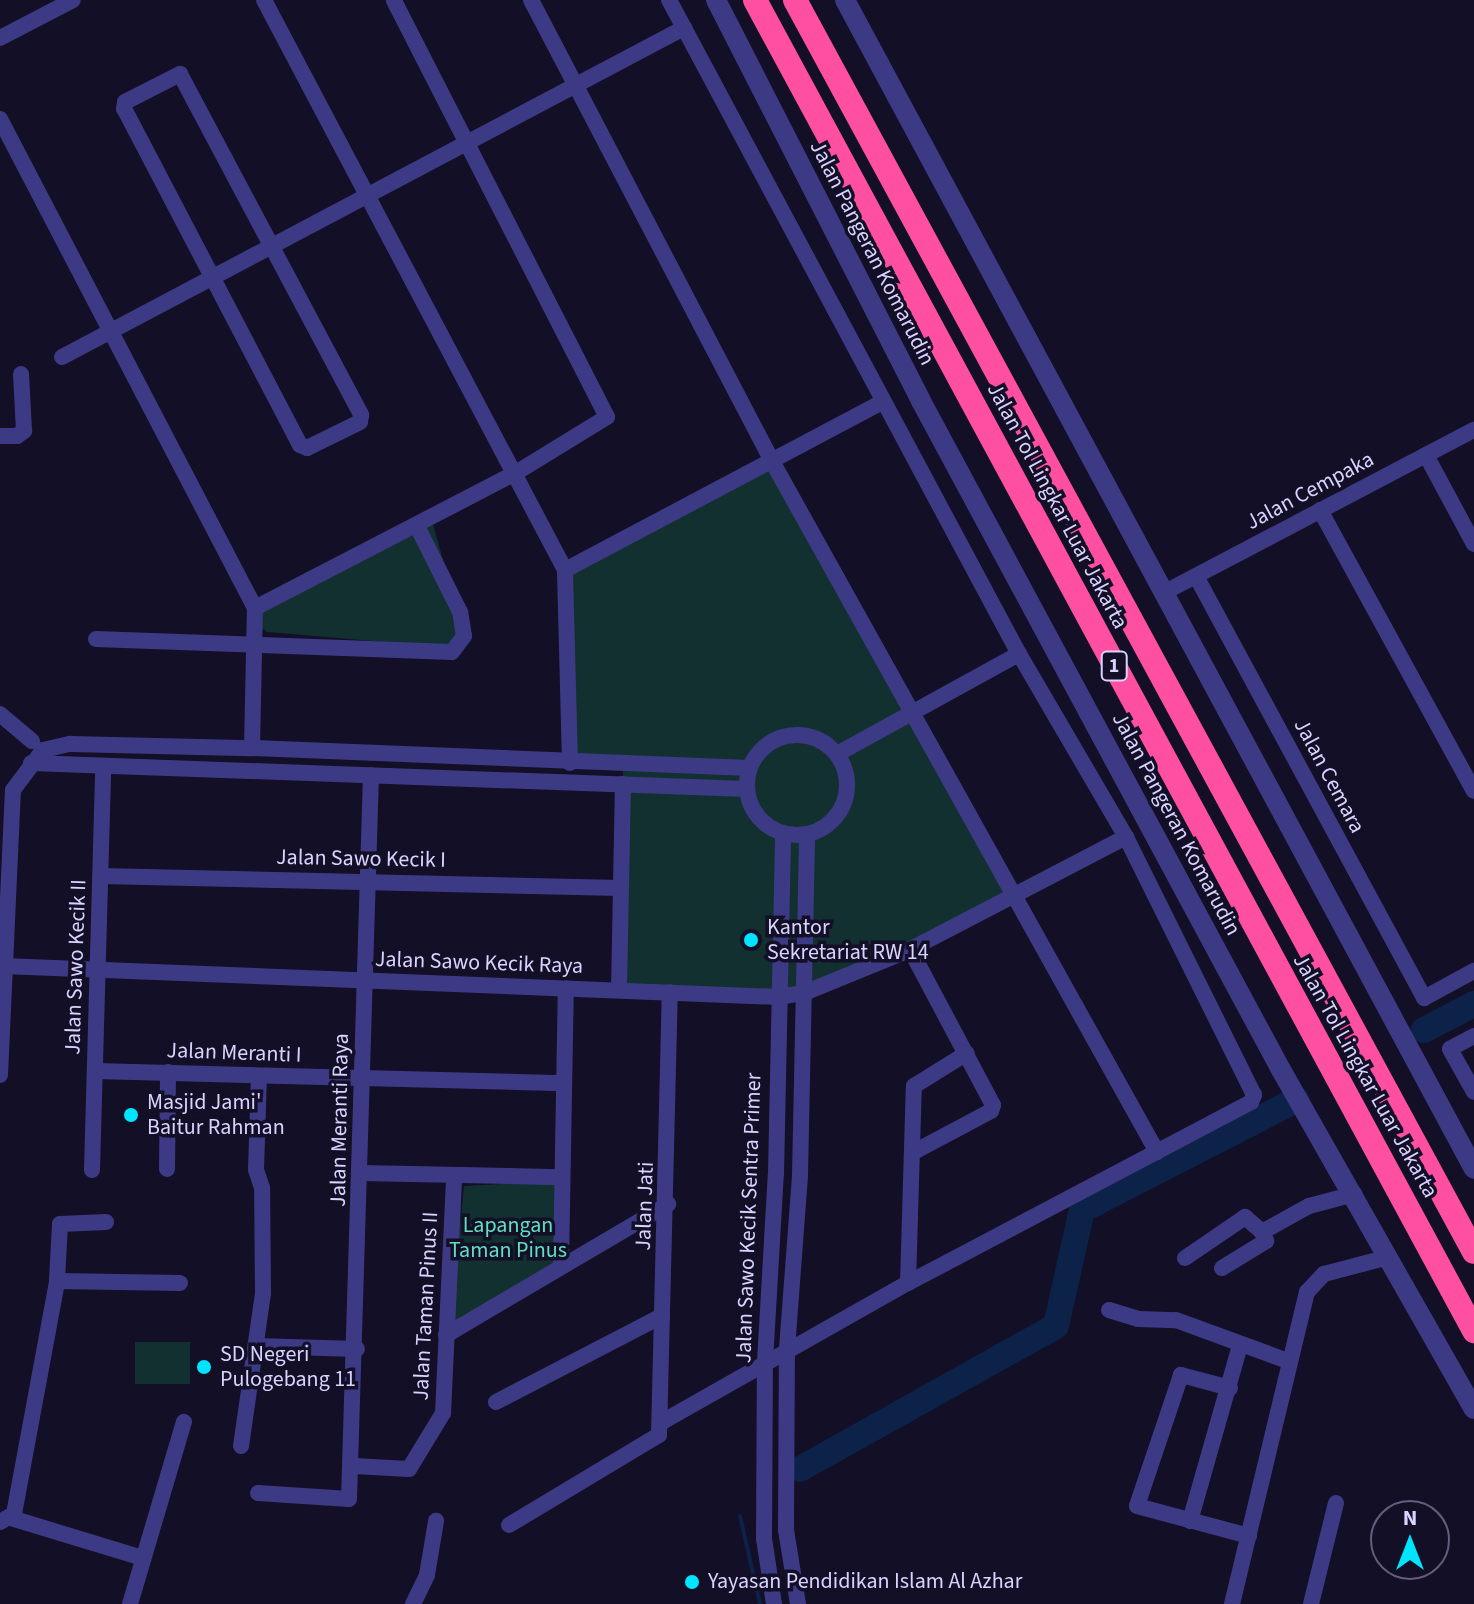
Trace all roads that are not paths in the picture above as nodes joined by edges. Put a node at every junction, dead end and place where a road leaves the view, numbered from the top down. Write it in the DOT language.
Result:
graph roads {
  1 [pos="73,0"];
  2 [pos="264,0"];
  3 [pos="394,0"];
  4 [pos="531,0"];
  5 [pos="669,0"];
  6 [pos="716,0"];
  7 [pos="755,0"];
  8 [pos="795,0"];
  9 [pos="845,0"];
  10 [pos="684,28"];
  11 [pos="0,38"];
  12 [pos="577,84"];
  13 [pos="0,119"];
  14 [pos="468,142"];
  15 [pos="367,195"];
  16 [pos="271,246"];
  17 [pos="213,277"];
  18 [pos="111,330"];
  19 [pos="62,357"];
  20 [pos="21,374"];
  21 [pos="882,402"];
  22 [pos="1474,430"];
  23 [pos="0,436"];
  24 [pos="1426,455"];
  25 [pos="773,463"];
  26 [pos="514,474"];
  27 [pos="1320,510"];
  28 [pos="417,526"];
  29 [pos="1474,544"];
  30 [pos="565,570"];
  31 [pos="1196,576"];
  32 [pos="1167,591"];
  33 [pos="255,608"];
  34 [pos="96,639"];
  35 [pos="257,643"];
  36 [pos="1019,654"];
  37 [pos="915,712"];
  38 [pos="0,714"];
  39 [pos="32,741"];
  40 [pos="252,748"];
  41 [pos="302,752"];
  42 [pos="837,754"];
  43 [pos="462,759"];
  44 [pos="31,763"];
  45 [pos="570,763"];
  46 [pos="103,766"];
  47 [pos="750,768"];
  48 [pos="302,773"];
  49 [pos="371,775"];
  50 [pos="461,779"];
  51 [pos="623,784"];
  52 [pos="747,789"];
  53 [pos="1474,791"];
  54 [pos="783,833"];
  55 [pos="807,834"];
  56 [pos="1126,837"];
  57 [pos="101,876"];
  58 [pos="368,880"];
  59 [pos="621,888"];
  60 [pos="1012,897"];
  61 [pos="910,949"];
  62 [pos="3,966"];
  63 [pos="98,971"];
  64 [pos="1474,971"];
  65 [pos="366,980"];
  66 [pos="566,988"];
  67 [pos="619,990"];
  68 [pos="670,992"];
  69 [pos="804,993"];
  70 [pos="778,997"];
  71 [pos="1474,1036"];
  72 [pos="967,1053"];
  73 [pos="95,1071"];
  74 [pos="168,1072"];
  75 [pos="0,1075"];
  76 [pos="259,1076"];
  77 [pos="363,1080"];
  78 [pos="564,1083"];
  79 [pos="1474,1092"];
  80 [pos="1157,1152"];
  81 [pos="912,1153"];
  82 [pos="167,1169"];
  83 [pos="1474,1169"];
  84 [pos="92,1170"];
  85 [pos="361,1173"];
  86 [pos="776,1174"];
  87 [pos="800,1175"];
  88 [pos="454,1176"];
  89 [pos="560,1177"];
  90 [pos="1354,1194"];
  91 [pos="668,1204"];
  92 [pos="106,1222"];
  93 [pos="1262,1232"];
  94 [pos="1474,1252"];
  95 [pos="1389,1257"];
  96 [pos="1185,1258"];
  97 [pos="561,1265"];
  98 [pos="1222,1268"];
  99 [pos="57,1281"];
  100 [pos="180,1283"];
  101 [pos="908,1283"];
  102 [pos="1109,1310"];
  103 [pos="662,1316"];
  104 [pos="1474,1331"];
  105 [pos="446,1335"];
  106 [pos="1240,1345"];
  107 [pos="256,1346"];
  108 [pos="357,1349"];
  109 [pos="787,1349"];
  110 [pos="1288,1361"];
  111 [pos="765,1362"];
  112 [pos="1230,1388"];
  113 [pos="496,1402"];
  114 [pos="1474,1409"];
  115 [pos="184,1422"];
  116 [pos="662,1422"];
  117 [pos="241,1446"];
  118 [pos="354,1466"];
  119 [pos="258,1493"];
  120 [pos="1336,1503"];
  121 [pos="6,1520"];
  122 [pos="436,1521"];
  123 [pos="1190,1521"];
  124 [pos="509,1525"];
  125 [pos="786,1530"];
  126 [pos="1249,1536"];
  127 [pos="764,1539"];
  128 [pos="143,1558"];
  129 [pos="130,1604"];
  130 [pos="413,1604"];
  131 [pos="774,1604"];
  132 [pos="798,1604"];
  133 [pos="1232,1604"];
  134 [pos="1311,1604"];
  1 -- 11 [label="street"];
  2 -- 15 [label="street"];
  3 -- 14 [label="street"];
  4 -- 12 [label="street"];
  5 -- 10 [label="street"];
  6 -- 90 [label="street, Jalan Pangeran Komarudin"];
  7 -- 104 [label="highway, Jalan Tol Lingkar Luar Jakarta / 1"];
  8 -- 94 [label="highway, Jalan Tol Lingkar Luar Jakarta / 1"];
  9 -- 32 [label="street"];
  10 -- 12 [label="street"];
  10 -- 21 [label="street"];
  12 -- 14 [label="street"];
  12 -- 25 [label="street"];
  13 -- 18 [label="street"];
  14 -- 15 [label="street"];
  14 -- 26 [label="street"];
  15 -- 16 [label="street"];
  15 -- 26 [label="street"];
  16 -- 17 [label="street"];
  16 -- 17 [label="street"];
  16 -- 17 [label="street"];
  17 -- 18 [label="street"];
  18 -- 19 [label="street"];
  18 -- 33 [label="street"];
  20 -- 23 [label="street"];
  21 -- 25 [label="street"];
  21 -- 36 [label="street"];
  22 -- 24 [label="street, Jalan Cempaka"];
  24 -- 27 [label="street, Jalan Cempaka"];
  24 -- 29 [label="street"];
  25 -- 30 [label="street"];
  25 -- 37 [label="street"];
  26 -- 28 [label="street"];
  26 -- 30 [label="street"];
  27 -- 31 [label="street, Jalan Cempaka"];
  27 -- 53 [label="street"];
  28 -- 33 [label="street"];
  28 -- 35 [label="street"];
  30 -- 45 [label="street"];
  31 -- 32 [label="street, Jalan Cempaka"];
  31 -- 64 [label="street, Jalan Cemara"];
  32 -- 83 [label="street"];
  33 -- 35 [label="street"];
  34 -- 35 [label="street"];
  35 -- 40 [label="street"];
  36 -- 37 [label="street"];
  36 -- 56 [label="street"];
  37 -- 42 [label="street"];
  37 -- 60 [label="street"];
  38 -- 39 [label="street"];
  40 -- 41 [label="street"];
  40 -- 44 [label="street"];
  41 -- 43 [label="street"];
  41 -- 48 [label="street"];
  42 -- 47 [label="street"];
  42 -- 55 [label="street"];
  43 -- 45 [label="street"];
  43 -- 50 [label="street"];
  44 -- 46 [label="street"];
  44 -- 62 [label="street"];
  45 -- 47 [label="street"];
  46 -- 48 [label="street"];
  46 -- 57 [label="street, Jalan Sawo Kecik II"];
  47 -- 52 [label="street"];
  48 -- 49 [label="street"];
  49 -- 50 [label="street"];
  49 -- 58 [label="street, Jalan Meranti Raya"];
  50 -- 51 [label="street"];
  51 -- 52 [label="street"];
  51 -- 59 [label="street"];
  52 -- 54 [label="street"];
  54 -- 55 [label="street"];
  54 -- 70 [label="street, Jalan Sawo Kecik Sentra Primer"];
  55 -- 69 [label="street, Jalan Sawo Kecik Sentra Primer"];
  56 -- 60 [label="street, Jalan Sawo Kecik Raya"];
  56 -- 80 [label="street"];
  57 -- 58 [label="street, Jalan Sawo Kecik I"];
  57 -- 63 [label="street, Jalan Sawo Kecik II"];
  58 -- 59 [label="street, Jalan Sawo Kecik I"];
  58 -- 65 [label="street, Jalan Meranti Raya"];
  59 -- 67 [label="street"];
  60 -- 61 [label="street, Jalan Sawo Kecik Raya"];
  60 -- 80 [label="street"];
  61 -- 69 [label="street, Jalan Sawo Kecik Raya"];
  61 -- 72 [label="street"];
  62 -- 63 [label="street, Jalan Sawo Kecik Raya"];
  62 -- 75 [label="street"];
  63 -- 65 [label="street, Jalan Sawo Kecik Raya"];
  63 -- 73 [label="street, Jalan Sawo Kecik II"];
  65 -- 66 [label="street, Jalan Sawo Kecik Raya"];
  65 -- 77 [label="street, Jalan Meranti Raya"];
  66 -- 67 [label="street, Jalan Sawo Kecik Raya"];
  66 -- 78 [label="street"];
  67 -- 68 [label="street, Jalan Sawo Kecik Raya"];
  68 -- 70 [label="street, Jalan Sawo Kecik Raya"];
  68 -- 91 [label="street, Jalan Jati"];
  69 -- 70 [label="street, Jalan Sawo Kecik Raya"];
  69 -- 87 [label="street, Jalan Sawo Kecik Sentra Primer"];
  70 -- 86 [label="street, Jalan Sawo Kecik Sentra Primer"];
  71 -- 79 [label="street"];
  72 -- 81 [label="street"];
  72 -- 81 [label="street"];
  73 -- 74 [label="street, Jalan Meranti I"];
  73 -- 84 [label="street, Jalan Sawo Kecik II"];
  74 -- 76 [label="street, Jalan Meranti I"];
  74 -- 82 [label="street"];
  76 -- 77 [label="street, Jalan Meranti I"];
  76 -- 107 [label="street"];
  77 -- 78 [label="street, Jalan Meranti I"];
  77 -- 85 [label="street, Jalan Meranti Raya"];
  78 -- 89 [label="street"];
  80 -- 101 [label="street"];
  81 -- 101 [label="street"];
  85 -- 88 [label="street"];
  85 -- 108 [label="street, Jalan Meranti Raya"];
  86 -- 87 [label="street"];
  86 -- 111 [label="street, Jalan Sawo Kecik Sentra Primer"];
  87 -- 109 [label="street, Jalan Sawo Kecik Sentra Primer"];
  88 -- 89 [label="street"];
  88 -- 105 [label="street, Jalan Taman Pinus II"];
  89 -- 97 [label="street"];
  90 -- 93 [label="street"];
  90 -- 95 [label="street, Jalan Pangeran Komarudin"];
  91 -- 97 [label="street"];
  91 -- 103 [label="street, Jalan Jati"];
  92 -- 99 [label="street"];
  93 -- 96 [label="street"];
  93 -- 98 [label="street"];
  95 -- 110 [label="street"];
  95 -- 114 [label="street, Jalan Pangeran Komarudin"];
  97 -- 105 [label="street"];
  99 -- 100 [label="street"];
  99 -- 121 [label="street"];
  101 -- 109 [label="street"];
  102 -- 106 [label="street"];
  103 -- 113 [label="street"];
  103 -- 116 [label="street, Jalan Jati"];
  105 -- 118 [label="street, Jalan Taman Pinus II"];
  106 -- 110 [label="street"];
  106 -- 112 [label="street"];
  107 -- 108 [label="street"];
  107 -- 117 [label="street"];
  108 -- 118 [label="street, Jalan Meranti Raya"];
  109 -- 111 [label="street"];
  109 -- 125 [label="street, Jalan Sawo Kecik Sentra Primer"];
  110 -- 126 [label="street"];
  111 -- 116 [label="street"];
  111 -- 127 [label="street, Jalan Sawo Kecik Sentra Primer"];
  112 -- 123 [label="street"];
  112 -- 123 [label="street"];
  115 -- 128 [label="street"];
  116 -- 124 [label="street, Jalan Jati"];
  118 -- 119 [label="street, Jalan Meranti Raya"];
  120 -- 134 [label="street"];
  121 -- 128 [label="street"];
  122 -- 130 [label="street"];
  123 -- 126 [label="street"];
  125 -- 127 [label="street"];
  125 -- 132 [label="street, Jalan Sawo Kecik Sentra Primer"];
  126 -- 133 [label="street"];
  127 -- 131 [label="street, Jalan Sawo Kecik Sentra Primer"];
  128 -- 129 [label="street"];
}
